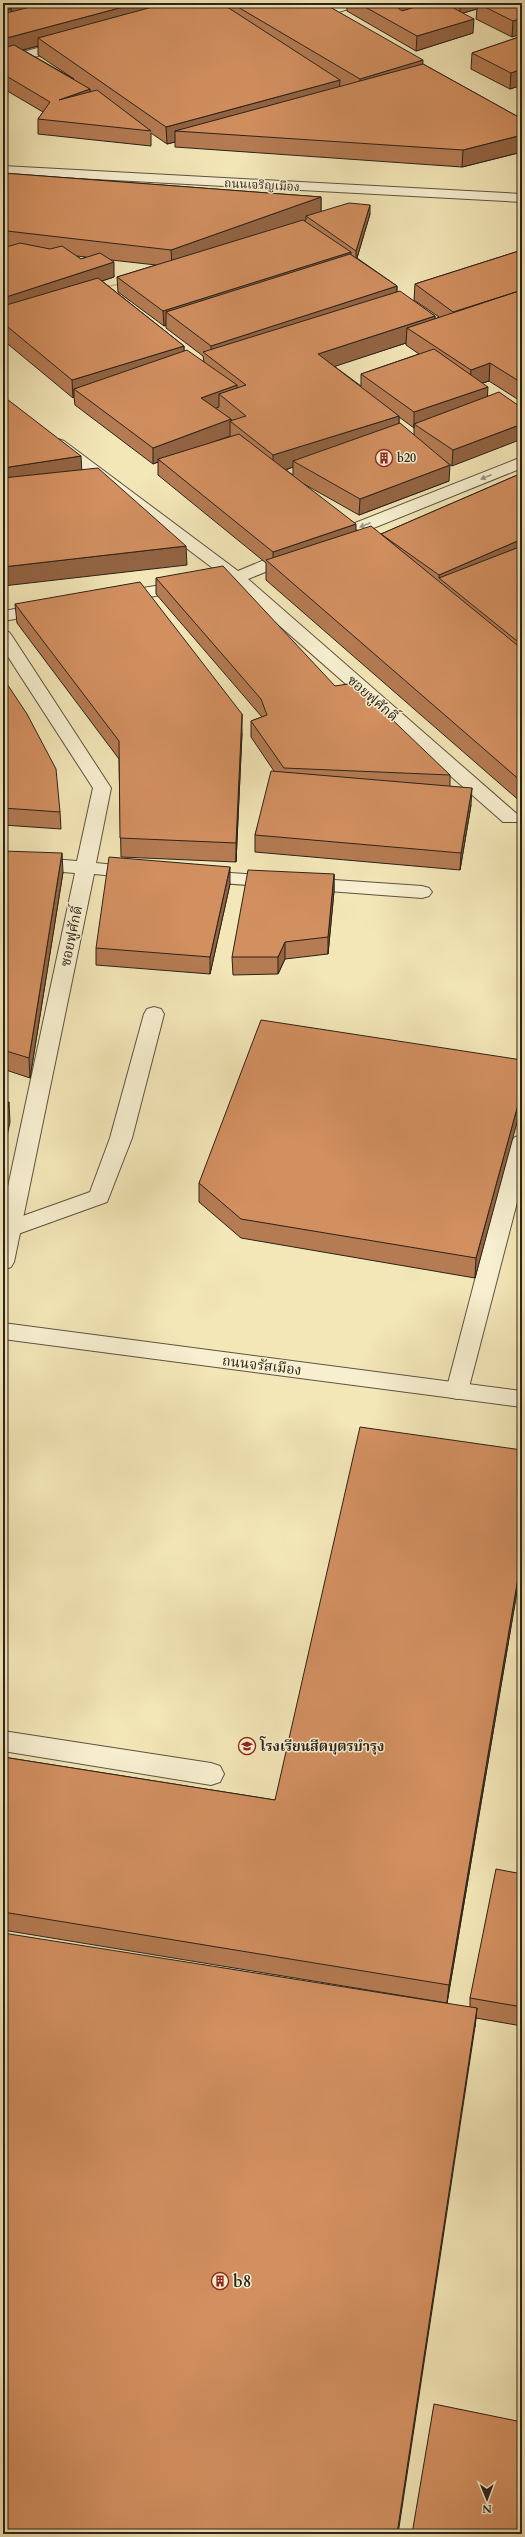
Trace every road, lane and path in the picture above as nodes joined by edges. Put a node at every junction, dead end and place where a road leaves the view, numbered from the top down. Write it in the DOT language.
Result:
graph roads {
  1 [pos="354,3"];
  2 [pos="307,6"];
  3 [pos="319,14"];
  4 [pos="333,22"];
  5 [pos="82,39"];
  6 [pos="3,62"];
  7 [pos="3,170"];
  8 [pos="522,198"];
  9 [pos="122,283"];
  10 [pos="100,288"];
  11 [pos="47,436"];
  12 [pos="522,462"];
  13 [pos="236,578"];
  14 [pos="104,599"];
  15 [pos="57,607"];
  16 [pos="3,616"];
  17 [pos="3,636"];
  18 [pos="510,818"];
  19 [pos="3,862"];
  20 [pos="85,869"];
  21 [pos="155,873"];
  22 [pos="186,876"];
  23 [pos="422,892"];
  24 [pos="154,1014"];
  25 [pos="522,1142"];
  26 [pos="10,1229"];
  27 [pos="3,1262"];
  28 [pos="3,1331"];
  29 [pos="457,1390"];
  30 [pos="522,1399"];
  31 [pos="3,1741"];
  32 [pos="211,1774"];
  1 -- 3 [label="street"];
  2 -- 3 [label="street"];
  3 -- 4 [label="street"];
  5 -- 6 [label="street"];
  7 -- 8 [label="street, ถนนเจริญเมือง"];
  9 -- 10 [label="path"];
  11 -- 13 [label="street, ซอยฟูศักดิ์"];
  12 -- 13 [label="street, one-way"];
  13 -- 14 [label="street"];
  13 -- 18 [label="street, ซอยฟูศักดิ์"];
  15 -- 16 [label="street"];
  17 -- 20 [label="street, ซอยฟูศักดิ์"];
  19 -- 20 [label="street"];
  20 -- 21 [label="street"];
  20 -- 26 [label="street, ซอยฟูศักดิ์"];
  22 -- 23 [label="street"];
  24 -- 26 [label="street"];
  25 -- 29 [label="street"];
  26 -- 27 [label="street, ซอยฟูศักดิ์"];
  28 -- 29 [label="street, ถนนจรัสเมือง"];
  29 -- 30 [label="street, ถนนจรัสเมือง"];
  31 -- 32 [label="street"];
}
